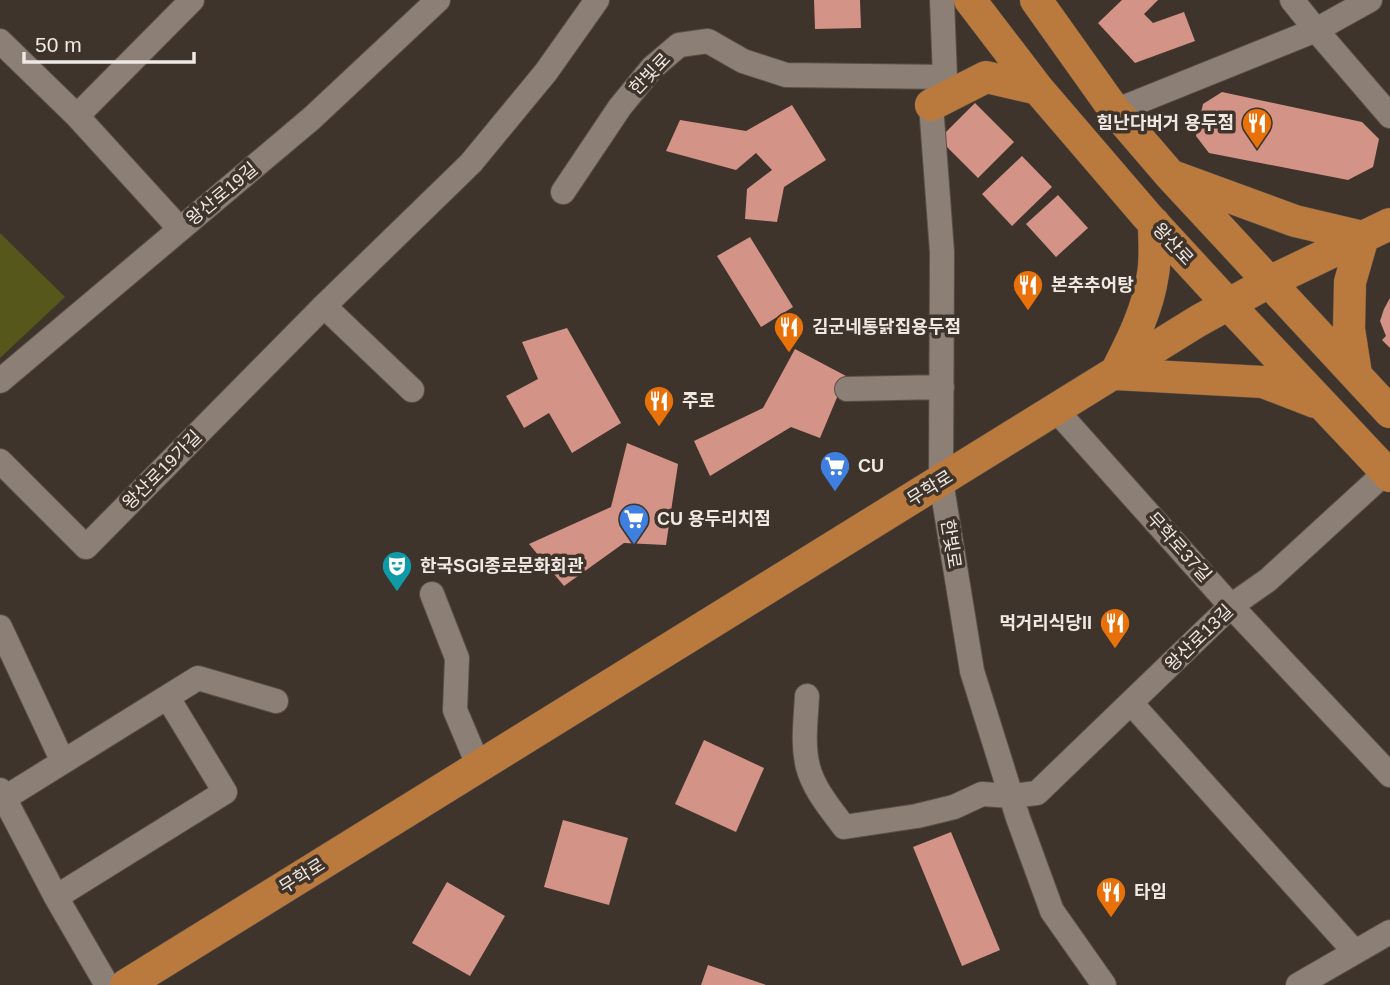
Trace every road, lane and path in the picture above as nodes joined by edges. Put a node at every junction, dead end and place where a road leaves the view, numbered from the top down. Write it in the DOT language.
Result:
graph roads {
  1 [pos="192,0"];
  2 [pos="438,0"];
  3 [pos="597,0"];
  4 [pos="942,0"];
  5 [pos="970,0"];
  6 [pos="1036,0"];
  7 [pos="1292,0"];
  8 [pos="1364,1"];
  9 [pos="1316,30"];
  10 [pos="0,41"];
  11 [pos="945,77"];
  12 [pos="1038,89"];
  13 [pos="931,105"];
  14 [pos="1115,111"];
  15 [pos="77,116"];
  16 [pos="1390,116"];
  17 [pos="1170,175"];
  18 [pos="564,191"];
  19 [pos="1154,223"];
  20 [pos="180,229"];
  21 [pos="1377,231"];
  22 [pos="1269,282"];
  23 [pos="1228,304"];
  24 [pos="324,306"];
  25 [pos="1115,374"];
  26 [pos="1356,374"];
  27 [pos="0,380"];
  28 [pos="942,387"];
  29 [pos="847,389"];
  30 [pos="412,390"];
  31 [pos="1323,405"];
  32 [pos="1056,410"];
  33 [pos="1390,412"];
  34 [pos="0,461"];
  35 [pos="1388,474"];
  36 [pos="941,481"];
  37 [pos="432,594"];
  38 [pos="1231,606"];
  39 [pos="0,626"];
  40 [pos="807,696"];
  41 [pos="167,698"];
  42 [pos="276,701"];
  43 [pos="1131,703"];
  44 [pos="63,762"];
  45 [pos="479,767"];
  46 [pos="1390,775"];
  47 [pos="1012,796"];
  48 [pos="1,797"];
  49 [pos="56,897"];
  50 [pos="1390,932"];
  51 [pos="1355,952"];
  52 [pos="107,985"];
  53 [pos="126,985"];
  54 [pos="1104,985"];
  55 [pos="1298,985"];
  1 -- 15 [label="street"];
  2 -- 20 [label="street, 왕산로19길"];
  3 -- 24 [label="street, 왕산로19가길"];
  4 -- 11 [label="street"];
  5 -- 12 [label="main road, 왕산로"];
  6 -- 14 [label="main road"];
  7 -- 9 [label="street"];
  8 -- 9 [label="street"];
  9 -- 14 [label="street"];
  9 -- 16 [label="street"];
  10 -- 15 [label="street"];
  11 -- 13 [label="street"];
  11 -- 18 [label="street, 한빛로"];
  12 -- 13 [label="main road"];
  12 -- 19 [label="main road, 왕산로"];
  13 -- 28 [label="street, 한빛로"];
  14 -- 17 [label="main road"];
  15 -- 20 [label="street"];
  17 -- 21 [label="main road"];
  17 -- 22 [label="main road"];
  19 -- 23 [label="main road, 왕산로"];
  19 -- 25 [label="main road"];
  20 -- 27 [label="street, 왕산로19길"];
  21 -- 22 [label="main road, 무학로"];
  21 -- 26 [label="main road"];
  22 -- 23 [label="main road, 무학로"];
  22 -- 26 [label="main road"];
  23 -- 25 [label="main road, 무학로"];
  23 -- 31 [label="main road, 왕산로"];
  24 -- 30 [label="street"];
  24 -- 34 [label="street, 왕산로19가길"];
  25 -- 31 [label="main road"];
  25 -- 32 [label="main road, 무학로"];
  26 -- 33 [label="main road"];
  28 -- 29 [label="street"];
  28 -- 36 [label="street, 한빛로"];
  31 -- 35 [label="main road, 왕산로"];
  32 -- 36 [label="main road, 무학로"];
  32 -- 38 [label="street, 무학로37길"];
  35 -- 38 [label="street, 왕산로13길"];
  36 -- 45 [label="main road, 무학로"];
  36 -- 47 [label="street, 한빛로"];
  37 -- 45 [label="street"];
  38 -- 43 [label="street, 왕산로13길"];
  38 -- 46 [label="street, 무학로37길"];
  39 -- 44 [label="street"];
  40 -- 47 [label="street, 왕산로13길"];
  41 -- 42 [label="street"];
  41 -- 44 [label="street"];
  41 -- 49 [label="street"];
  43 -- 47 [label="street, 왕산로13길"];
  43 -- 51 [label="street"];
  44 -- 48 [label="street"];
  45 -- 53 [label="main road, 무학로"];
  47 -- 54 [label="street, 한빛로"];
  48 -- 49 [label="street"];
  49 -- 52 [label="street"];
  50 -- 51 [label="street"];
  51 -- 55 [label="street"];
}
